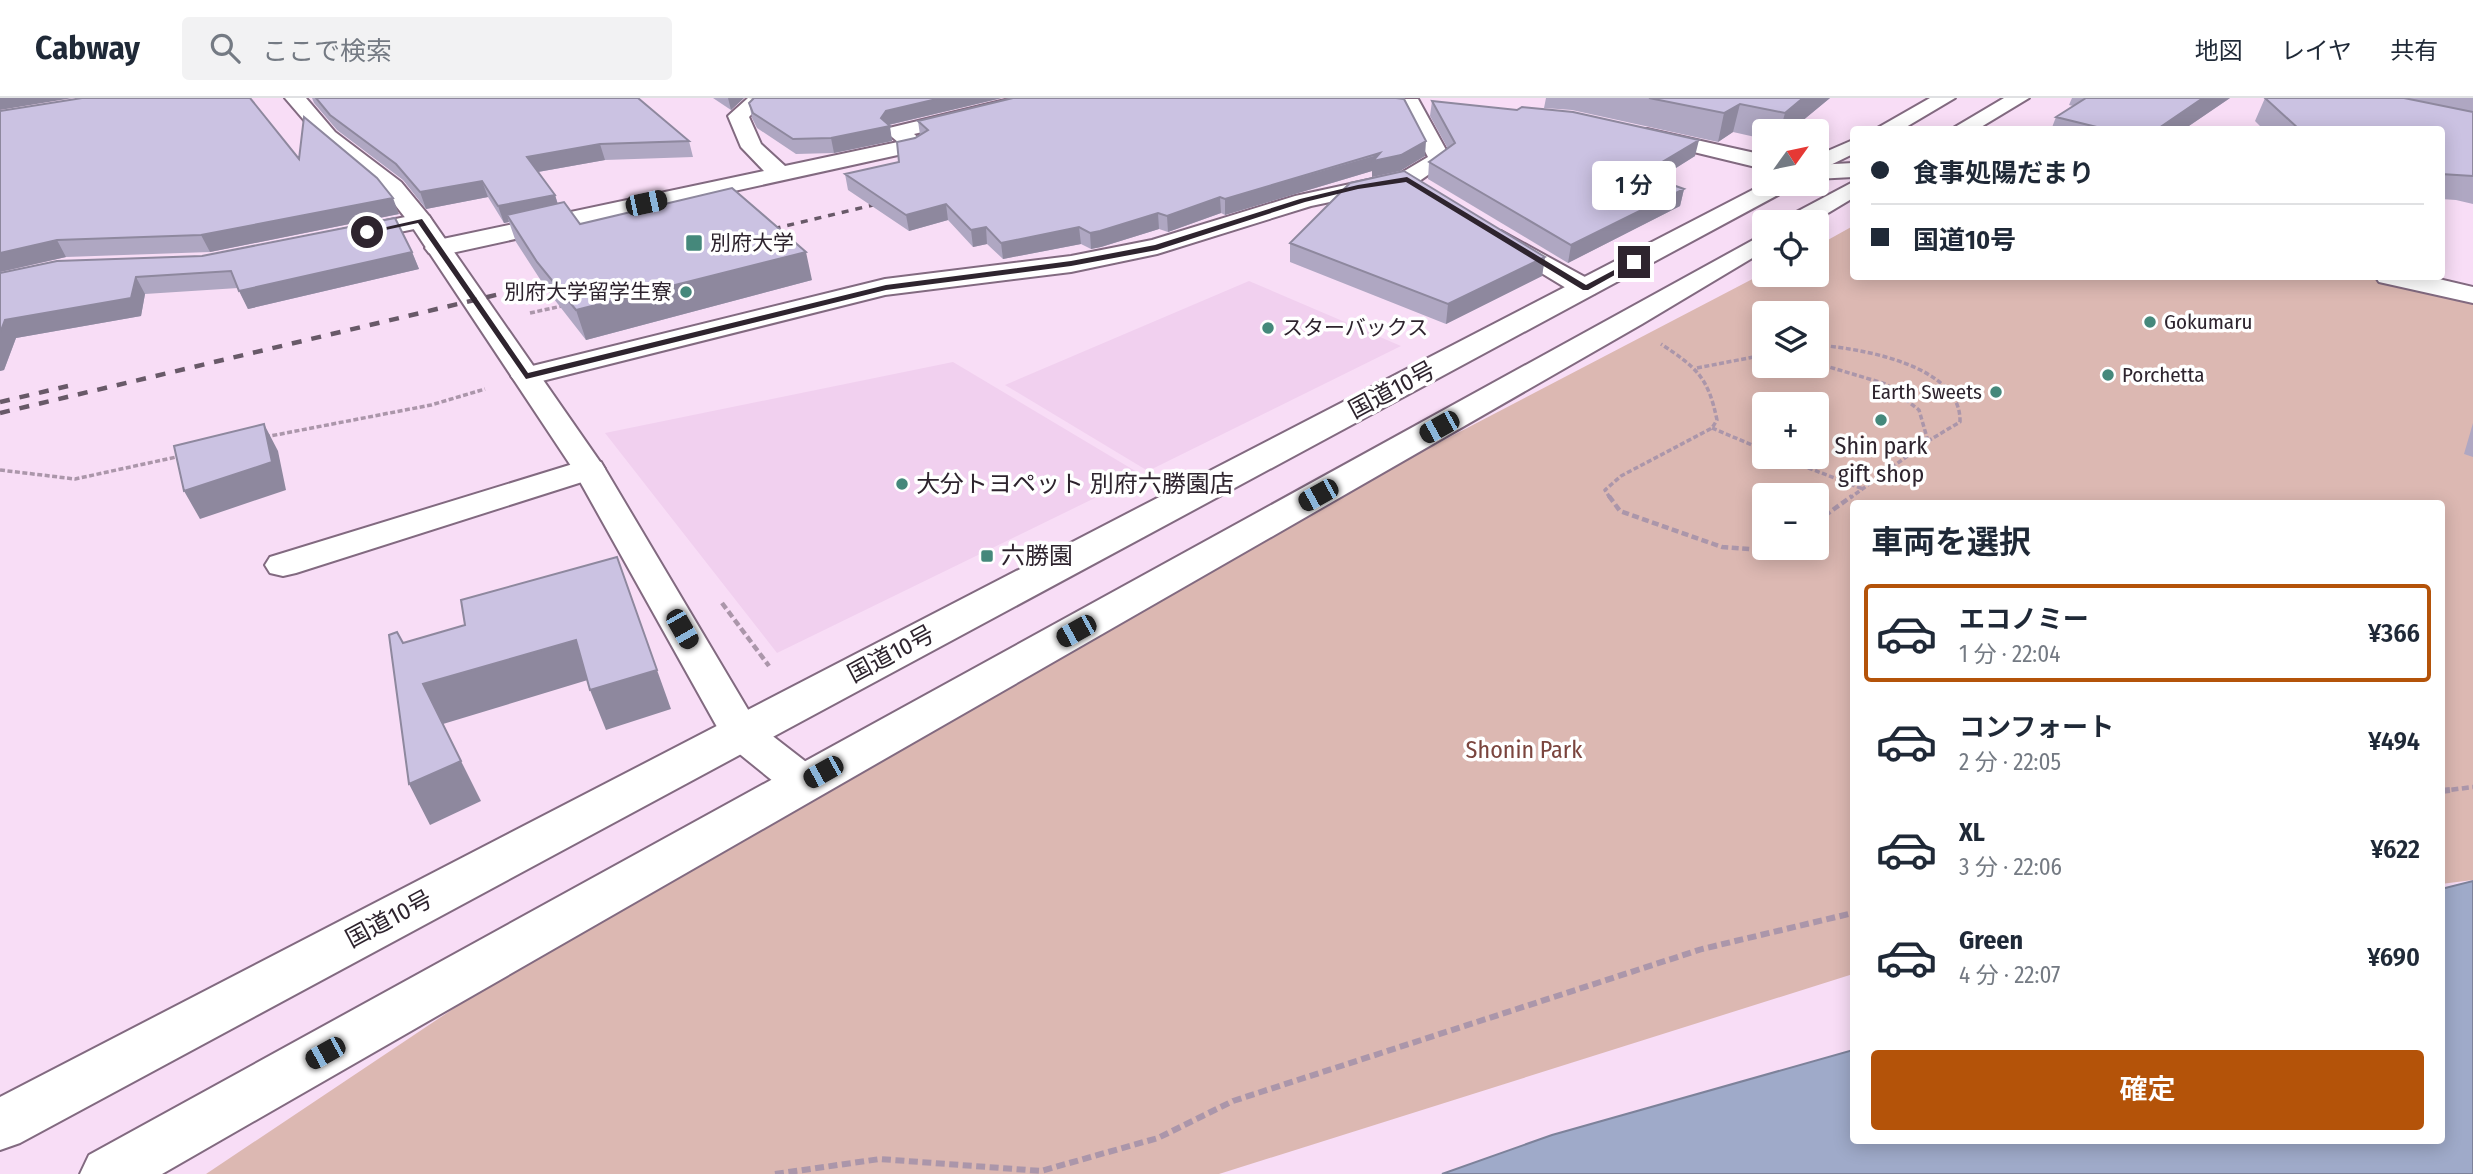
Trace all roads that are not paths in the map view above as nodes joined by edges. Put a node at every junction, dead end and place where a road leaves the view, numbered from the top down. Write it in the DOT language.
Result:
graph roads {
  1 [pos="295,98"];
  2 [pos="1038,98"];
  3 [pos="1945,98"];
  4 [pos="2019,98"];
  5 [pos="1416,102"];
  6 [pos="752,103"];
  7 [pos="1892,126"];
  8 [pos="1967,126"];
  9 [pos="1623,131"];
  10 [pos="1850,148"];
  11 [pos="1829,158"];
  12 [pos="1752,159"];
  13 [pos="1850,170"];
  14 [pos="1829,171"];
  15 [pos="780,174"];
  16 [pos="1407,179"];
  17 [pos="1850,191"];
  18 [pos="1430,194"];
  19 [pos="1758,196"];
  20 [pos="1817,210"];
  21 [pos="420,221"];
  22 [pos="1476,222"];
  23 [pos="328,239"];
  24 [pos="438,248"];
  25 [pos="1752,248"];
  26 [pos="2406,280"];
  27 [pos="1585,288"];
  28 [pos="2473,295"];
  29 [pos="526,376"];
  30 [pos="589,469"];
  31 [pos="283,565"];
  32 [pos="741,733"];
  33 [pos="804,783"];
  34 [pos="0,1125"];
  35 [pos="109,1174"];
  1 -- 21 [label="main road"];
  2 -- 15 [label="main road"];
  3 -- 7 [label="main road"];
  4 -- 8 [label="main road"];
  5 -- 16 [label="main road"];
  6 -- 15 [label="main road"];
  9 -- 12 [label="main road"];
  10 -- 11 [label="main road"];
  13 -- 14 [label="main road"];
  15 -- 24 [label="main road"];
  16 -- 18 [label="main road"];
  16 -- 29 [label="main road"];
  17 -- 20 [label="main road"];
  19 -- 27 [label="main road, 国道10号"];
  21 -- 23 [label="main road"];
  21 -- 24 [label="main road"];
  22 -- 27 [label="main road"];
  24 -- 29 [label="main road"];
  25 -- 33 [label="main road"];
  26 -- 28 [label="main road"];
  27 -- 32 [label="main road, 国道10号"];
  29 -- 30 [label="main road"];
  30 -- 31 [label="main road"];
  30 -- 32 [label="main road"];
  32 -- 33 [label="main road"];
  32 -- 34 [label="main road, 国道10号"];
  33 -- 35 [label="main road"];
}
